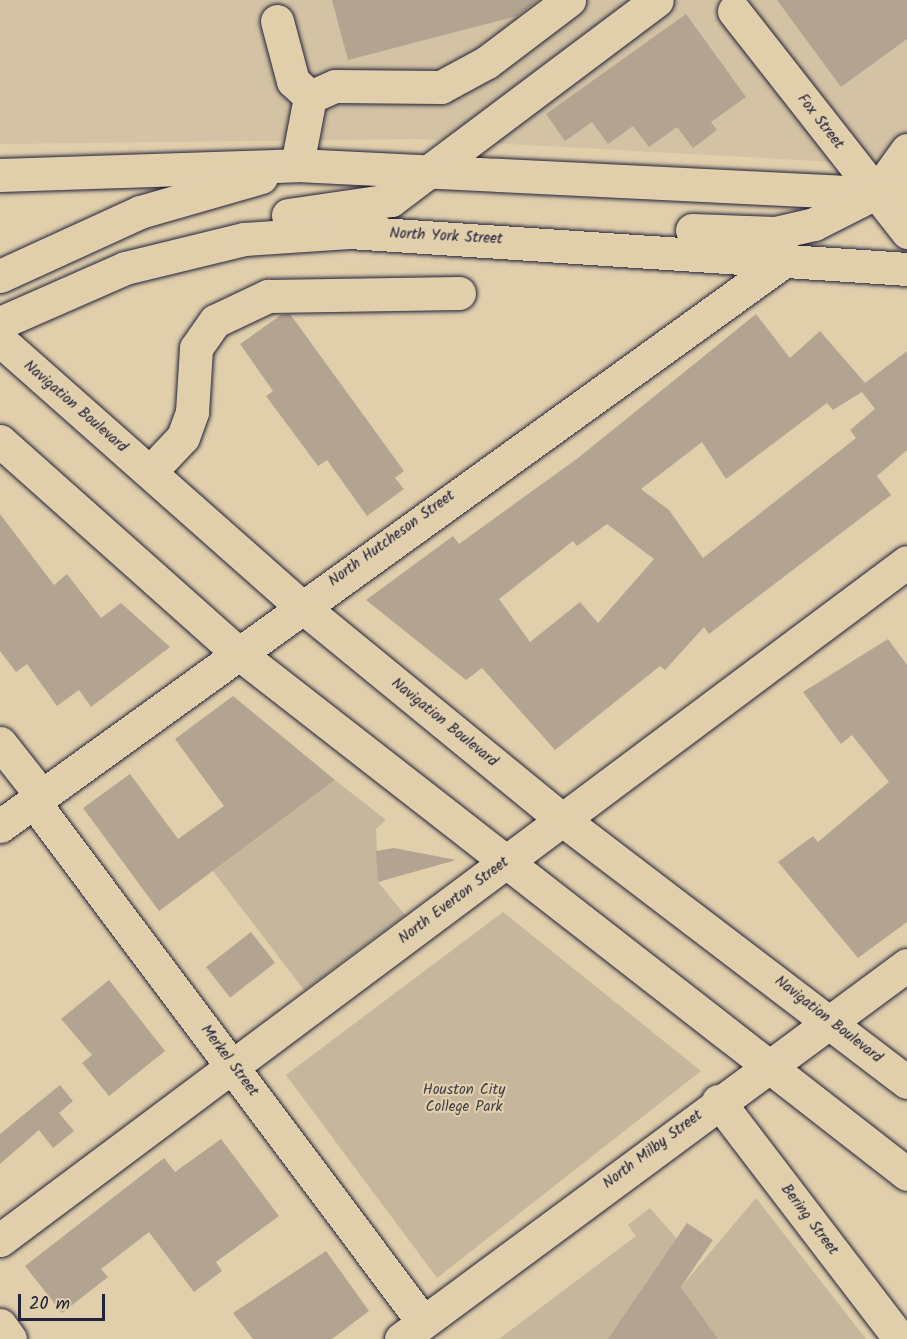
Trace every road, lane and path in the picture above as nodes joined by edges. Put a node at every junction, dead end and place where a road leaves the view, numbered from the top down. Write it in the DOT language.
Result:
graph roads {
  1 [pos="569,0"];
  2 [pos="657,0"];
  3 [pos="734,11"];
  4 [pos="277,21"];
  5 [pos="310,97"];
  6 [pos="907,150"];
  7 [pos="297,165"];
  8 [pos="432,169"];
  9 [pos="0,176"];
  10 [pos="891,194"];
  11 [pos="907,232"];
  12 [pos="540,242"];
  13 [pos="194,251"];
  14 [pos="788,258"];
  15 [pos="907,269"];
  16 [pos="0,276"];
  17 [pos="459,293"];
  18 [pos="0,323"];
  19 [pos="0,340"];
  20 [pos="0,441"];
  21 [pos="150,472"];
  22 [pos="907,562"];
  23 [pos="300,605"];
  24 [pos="237,652"];
  25 [pos="0,743"];
  26 [pos="37,798"];
  27 [pos="563,820"];
  28 [pos="0,826"];
  29 [pos="503,864"];
  30 [pos="907,965"];
  31 [pos="830,1021"];
  32 [pos="233,1065"];
  33 [pos="765,1066"];
  34 [pos="907,1082"];
  35 [pos="718,1101"];
  36 [pos="907,1174"];
  37 [pos="0,1240"];
  38 [pos="0,1325"];
  39 [pos="412,1330"];
  40 [pos="10,1339"];
  41 [pos="900,1339"];
  1 -- 5 [label="main road"];
  2 -- 8 [label="main road"];
  3 -- 10 [label="main road, Fox Street"];
  4 -- 5 [label="main road"];
  5 -- 7 [label="main road"];
  6 -- 10 [label="main road"];
  7 -- 8 [label="main road"];
  7 -- 9 [label="main road"];
  7 -- 16 [label="main road"];
  8 -- 10 [label="main road"];
  8 -- 13 [label="main road"];
  10 -- 11 [label="main road, Fox Street"];
  10 -- 12 [label="main road"];
  12 -- 13 [label="main road, North York Street"];
  12 -- 14 [label="main road, North York Street"];
  13 -- 18 [label="main road, North York Street"];
  14 -- 15 [label="main road, North York Street"];
  14 -- 23 [label="main road, North Hutcheson Street"];
  17 -- 21 [label="main road"];
  19 -- 21 [label="main road, Navigation Boulevard"];
  20 -- 24 [label="main road"];
  21 -- 23 [label="main road, Navigation Boulevard"];
  22 -- 27 [label="main road, North Everton Street"];
  23 -- 24 [label="main road, North Hutcheson Street"];
  23 -- 27 [label="main road, Navigation Boulevard"];
  24 -- 26 [label="main road, North Hutcheson Street"];
  24 -- 29 [label="main road"];
  25 -- 26 [label="main road, Merkel Street"];
  26 -- 28 [label="main road, North Hutcheson Street"];
  26 -- 32 [label="main road, Merkel Street"];
  27 -- 29 [label="main road, North Everton Street"];
  27 -- 31 [label="main road, Navigation Boulevard"];
  29 -- 32 [label="main road, North Everton Street"];
  29 -- 33 [label="main road"];
  30 -- 31 [label="main road, North Milby Street"];
  31 -- 33 [label="main road, North Milby Street"];
  31 -- 34 [label="main road, Navigation Boulevard"];
  32 -- 37 [label="main road, North Everton Street"];
  32 -- 39 [label="main road, Merkel Street"];
  33 -- 35 [label="main road, North Milby Street"];
  33 -- 36 [label="main road"];
  35 -- 39 [label="main road, North Milby Street"];
  35 -- 41 [label="main road, Bering Street"];
  38 -- 40 [label="main road"];
}
